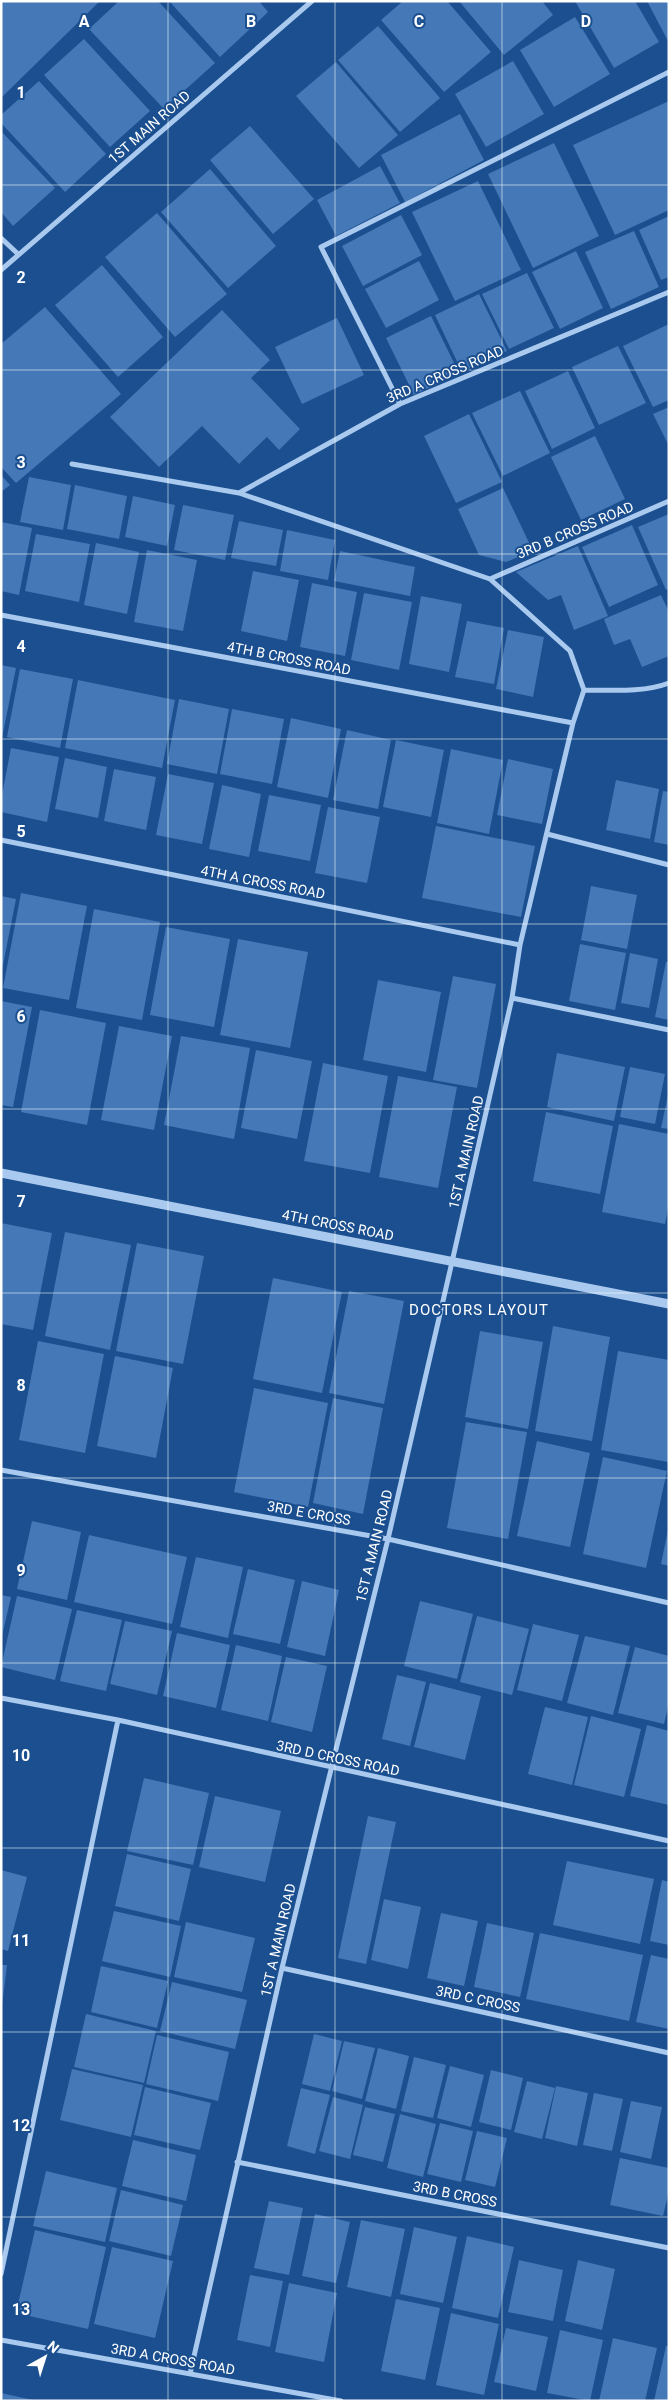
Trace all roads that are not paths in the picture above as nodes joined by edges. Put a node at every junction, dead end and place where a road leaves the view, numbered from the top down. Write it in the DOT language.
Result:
graph roads {
  1 [pos="312,1"];
  2 [pos="669,72"];
  3 [pos="1,238"];
  4 [pos="18,254"];
  5 [pos="1,270"];
  6 [pos="669,292"];
  7 [pos="400,404"];
  8 [pos="72,464"];
  9 [pos="239,493"];
  10 [pos="669,501"];
  11 [pos="490,579"];
  12 [pos="1,615"];
  13 [pos="669,683"];
  14 [pos="584,690"];
  15 [pos="574,723"];
  16 [pos="547,834"];
  17 [pos="1,840"];
  18 [pos="669,865"];
  19 [pos="520,945"];
  20 [pos="512,998"];
  21 [pos="669,1030"];
  22 [pos="1,1173"];
  23 [pos="452,1262"];
  24 [pos="669,1304"];
  25 [pos="1,1470"];
  26 [pos="388,1539"];
  27 [pos="669,1603"];
  28 [pos="1,1698"];
  29 [pos="118,1720"];
  30 [pos="330,1769"];
  31 [pos="669,1841"];
  32 [pos="282,1968"];
  33 [pos="669,2053"];
  34 [pos="237,2162"];
  35 [pos="669,2248"];
  36 [pos="1,2274"];
  37 [pos="1,2340"];
  38 [pos="190,2374"];
  39 [pos="341,2401"];
  1 -- 4 [label="street, 1ST MAIN ROAD"];
  2 -- 7 [label="street"];
  3 -- 4 [label="street"];
  4 -- 5 [label="street, 1ST MAIN ROAD"];
  6 -- 7 [label="street, 3RD A CROSS ROAD"];
  7 -- 9 [label="street, 3RD A CROSS ROAD"];
  8 -- 9 [label="street"];
  9 -- 11 [label="street"];
  10 -- 11 [label="street, 3RD B CROSS ROAD"];
  11 -- 14 [label="street"];
  12 -- 15 [label="street, 4TH B CROSS ROAD"];
  13 -- 14 [label="street"];
  14 -- 15 [label="street, 1ST A MAIN ROAD"];
  15 -- 16 [label="street, 1ST A MAIN ROAD"];
  16 -- 18 [label="street"];
  16 -- 19 [label="street, 1ST A MAIN ROAD"];
  17 -- 19 [label="street, 4TH A CROSS ROAD"];
  19 -- 20 [label="street, 1ST A MAIN ROAD"];
  20 -- 21 [label="street"];
  20 -- 23 [label="street, 1ST A MAIN ROAD"];
  22 -- 23 [label="street, 4TH CROSS ROAD"];
  23 -- 24 [label="street, 4TH CROSS ROAD"];
  23 -- 26 [label="street, 1ST A MAIN ROAD"];
  25 -- 26 [label="street, 3RD E CROSS"];
  26 -- 27 [label="street, 3RD E CROSS"];
  26 -- 30 [label="street, 1ST A MAIN ROAD"];
  28 -- 29 [label="street, 3RD D CROSS ROAD"];
  29 -- 30 [label="street, 3RD D CROSS ROAD"];
  29 -- 36 [label="street"];
  30 -- 31 [label="street, 3RD D CROSS ROAD"];
  30 -- 32 [label="street, 1ST A MAIN ROAD"];
  32 -- 33 [label="street, 3RD C CROSS"];
  32 -- 34 [label="street, 1ST A MAIN ROAD"];
  34 -- 35 [label="street, 3RD B CROSS"];
  34 -- 38 [label="street, 1ST A MAIN ROAD"];
  37 -- 38 [label="street, 3RD A CROSS ROAD"];
  38 -- 39 [label="street, 3RD A CROSS ROAD"];
}
